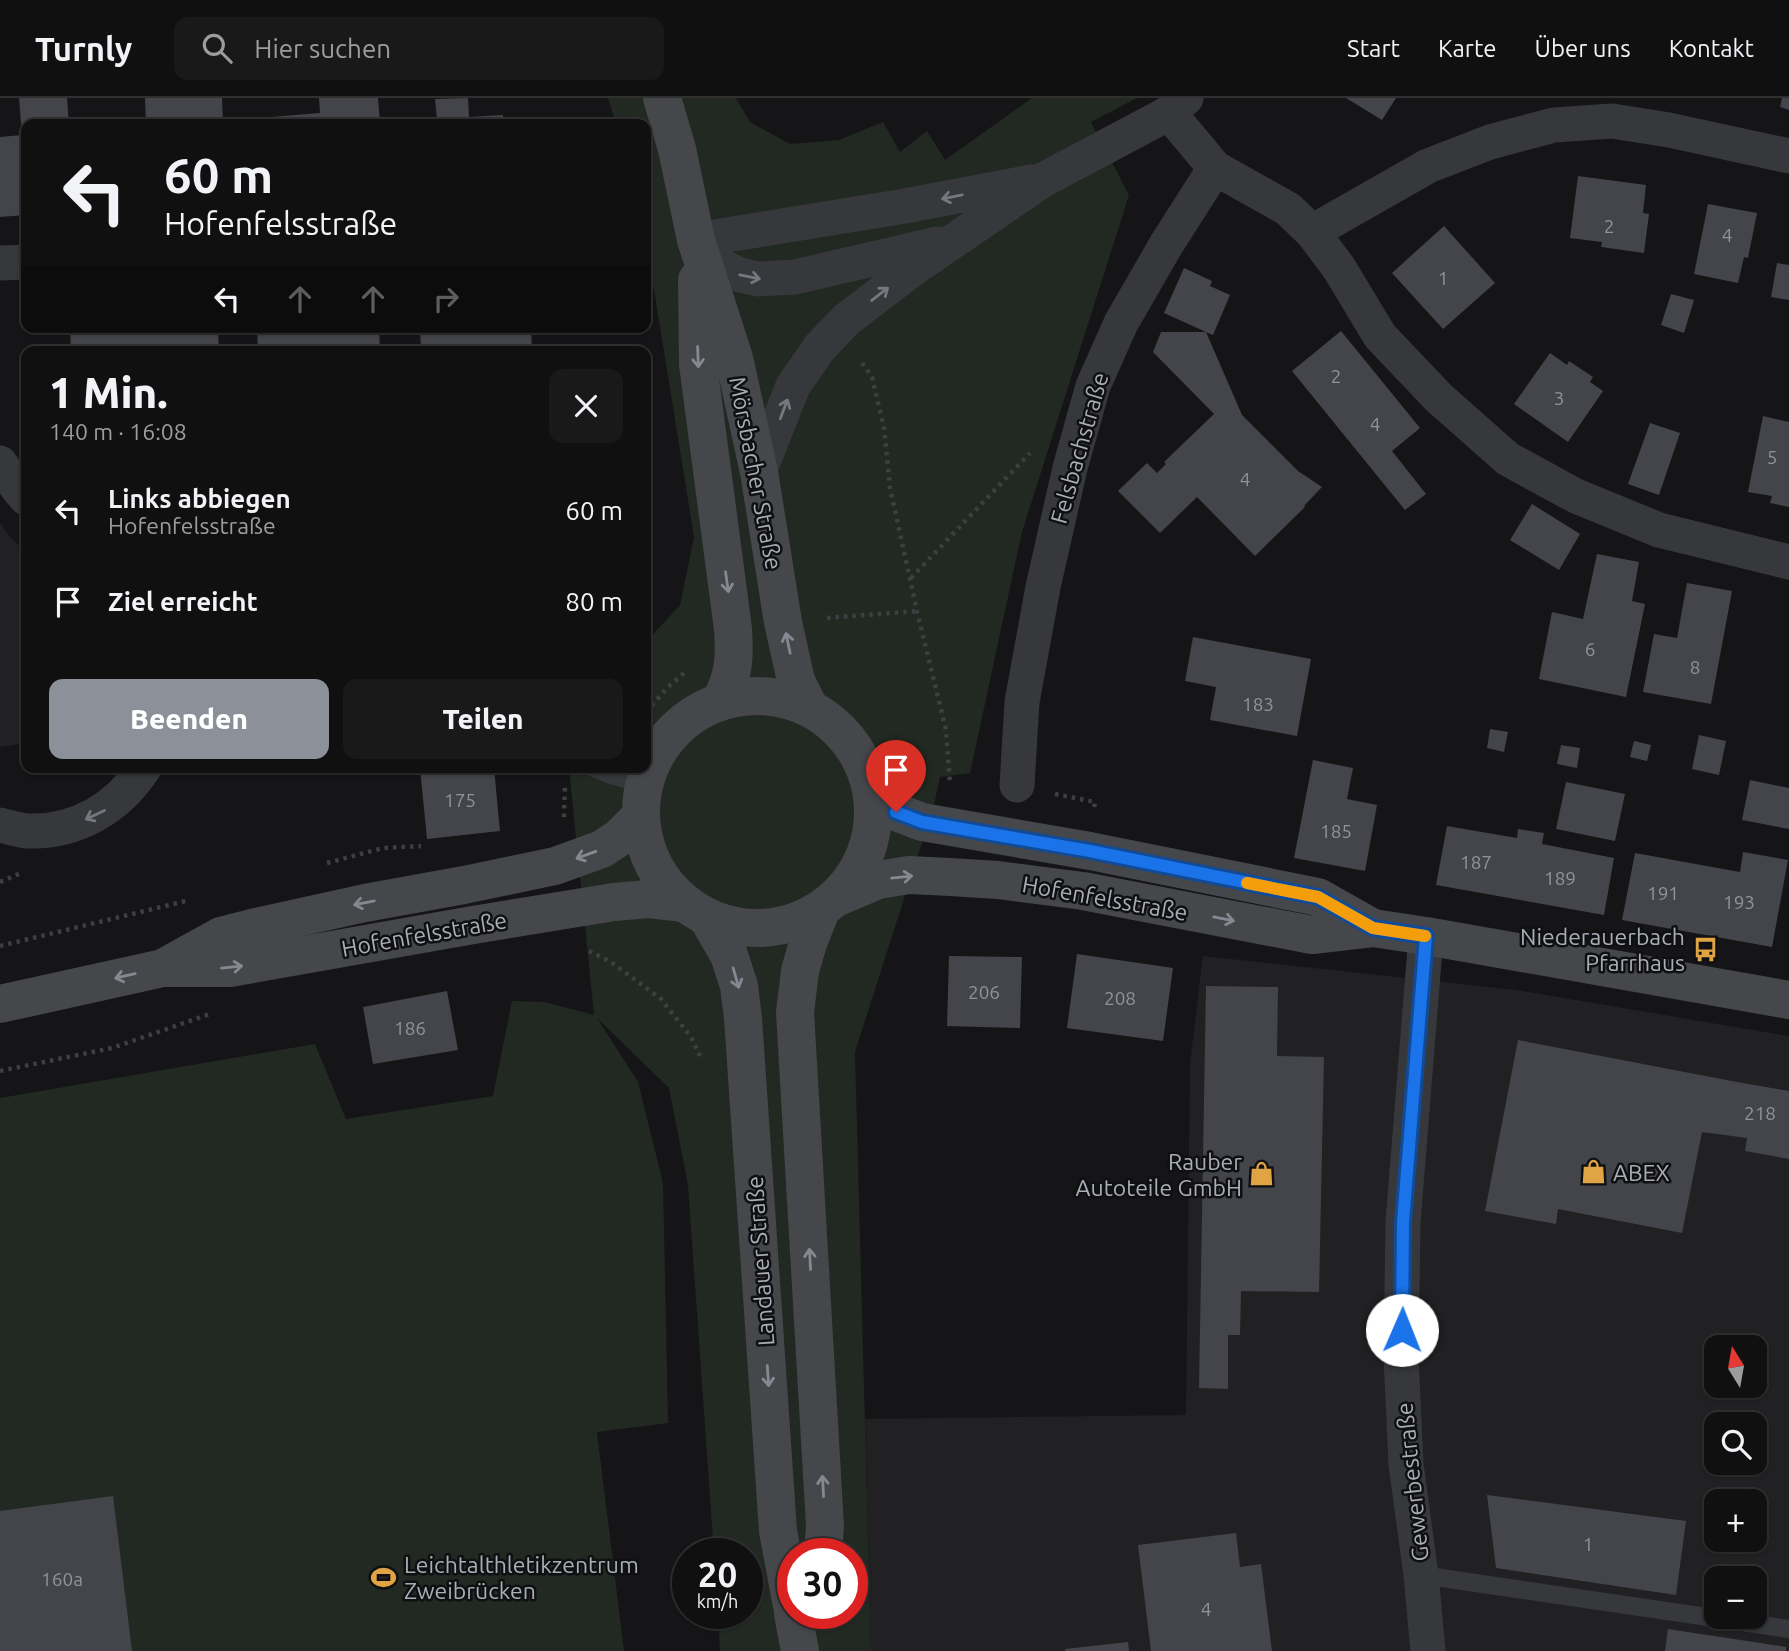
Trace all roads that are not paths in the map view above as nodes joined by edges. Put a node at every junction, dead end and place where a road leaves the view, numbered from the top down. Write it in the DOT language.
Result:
graph roads {
  1 [pos="662,98"];
  2 [pos="1177,106"];
  3 [pos="1789,156"];
  4 [pos="1215,168"];
  5 [pos="1044,180"];
  6 [pos="1312,232"];
  7 [pos="956,239"];
  8 [pos="696,240"];
  9 [pos="21,262"];
  10 [pos="0,263"];
  11 [pos="0,463"];
  12 [pos="759,472"];
  13 [pos="21,492"];
  14 [pos="1789,562"];
  15 [pos="720,702"];
  16 [pos="809,707"];
  17 [pos="651,768"];
  18 [pos="140,773"];
  19 [pos="606,773"];
  20 [pos="650,773"];
  21 [pos="1017,785"];
  22 [pos="871,789"];
  23 [pos="642,800"];
  24 [pos="0,825"];
  25 [pos="830,904"];
  26 [pos="696,910"];
  27 [pos="1373,928"];
  28 [pos="1426,936"];
  29 [pos="163,968"];
  30 [pos="1789,1000"];
  31 [pos="0,1004"];
  32 [pos="779,1538"];
  33 [pos="824,1538"];
  34 [pos="1421,1575"];
  35 [pos="796,1629"];
  36 [pos="816,1629"];
  37 [pos="1789,1629"];
  38 [pos="800,1651"];
  39 [pos="814,1651"];
  40 [pos="1428,1651"];
  1 -- 8 [label="main road, Mörsbacher Straße"];
  2 -- 4 [label="street"];
  2 -- 5 [label="street"];
  3 -- 6 [label="street"];
  4 -- 6 [label="street"];
  4 -- 21 [label="street, Felsbachstraße"];
  5 -- 7 [label="street"];
  5 -- 8 [label="street, one-way"];
  6 -- 14 [label="street"];
  8 -- 7 [label="street, one-way"];
  12 -- 7 [label="street, one-way"];
  8 -- 12 [label="main road, Mörsbacher Straße"];
  8 -- 15 [label="main road, Mörsbacher Straße, one-way"];
  9 -- 10 [label="street"];
  11 -- 13 [label="street"];
  16 -- 12 [label="main road, Mörsbacher Straße, one-way"];
  15 -- 16 [label="main road"];
  15 -- 17 [label="main road"];
  16 -- 22 [label="main road"];
  18 -- 24 [label="street, one-way"];
  19 -- 23 [label="lane"];
  20 -- 23 [label="main road"];
  22 -- 25 [label="main road"];
  22 -- 27 [label="main road, Hofenfelsstraße"];
  23 -- 26 [label="main road"];
  23 -- 29 [label="main road, Hofenfelsstraße, one-way"];
  25 -- 26 [label="main road"];
  25 -- 27 [label="main road, Hofenfelsstraße, one-way"];
  33 -- 25 [label="main road, one-way"];
  29 -- 26 [label="main road, Hofenfelsstraße, one-way"];
  26 -- 32 [label="main road, Landauer Straße, one-way"];
  27 -- 28 [label="main road, Hofenfelsstraße"];
  28 -- 30 [label="main road, Hofenfelsstraße"];
  28 -- 34 [label="street, Gewerbestraße"];
  29 -- 31 [label="main road, Hofenfelsstraße, one-way"];
  34 -- 37 [label="lane"];
  34 -- 40 [label="street, Gewerbestraße"];
  35 -- 38 [label="main road, Landauer Straße"];
  36 -- 39 [label="main road"];
}
